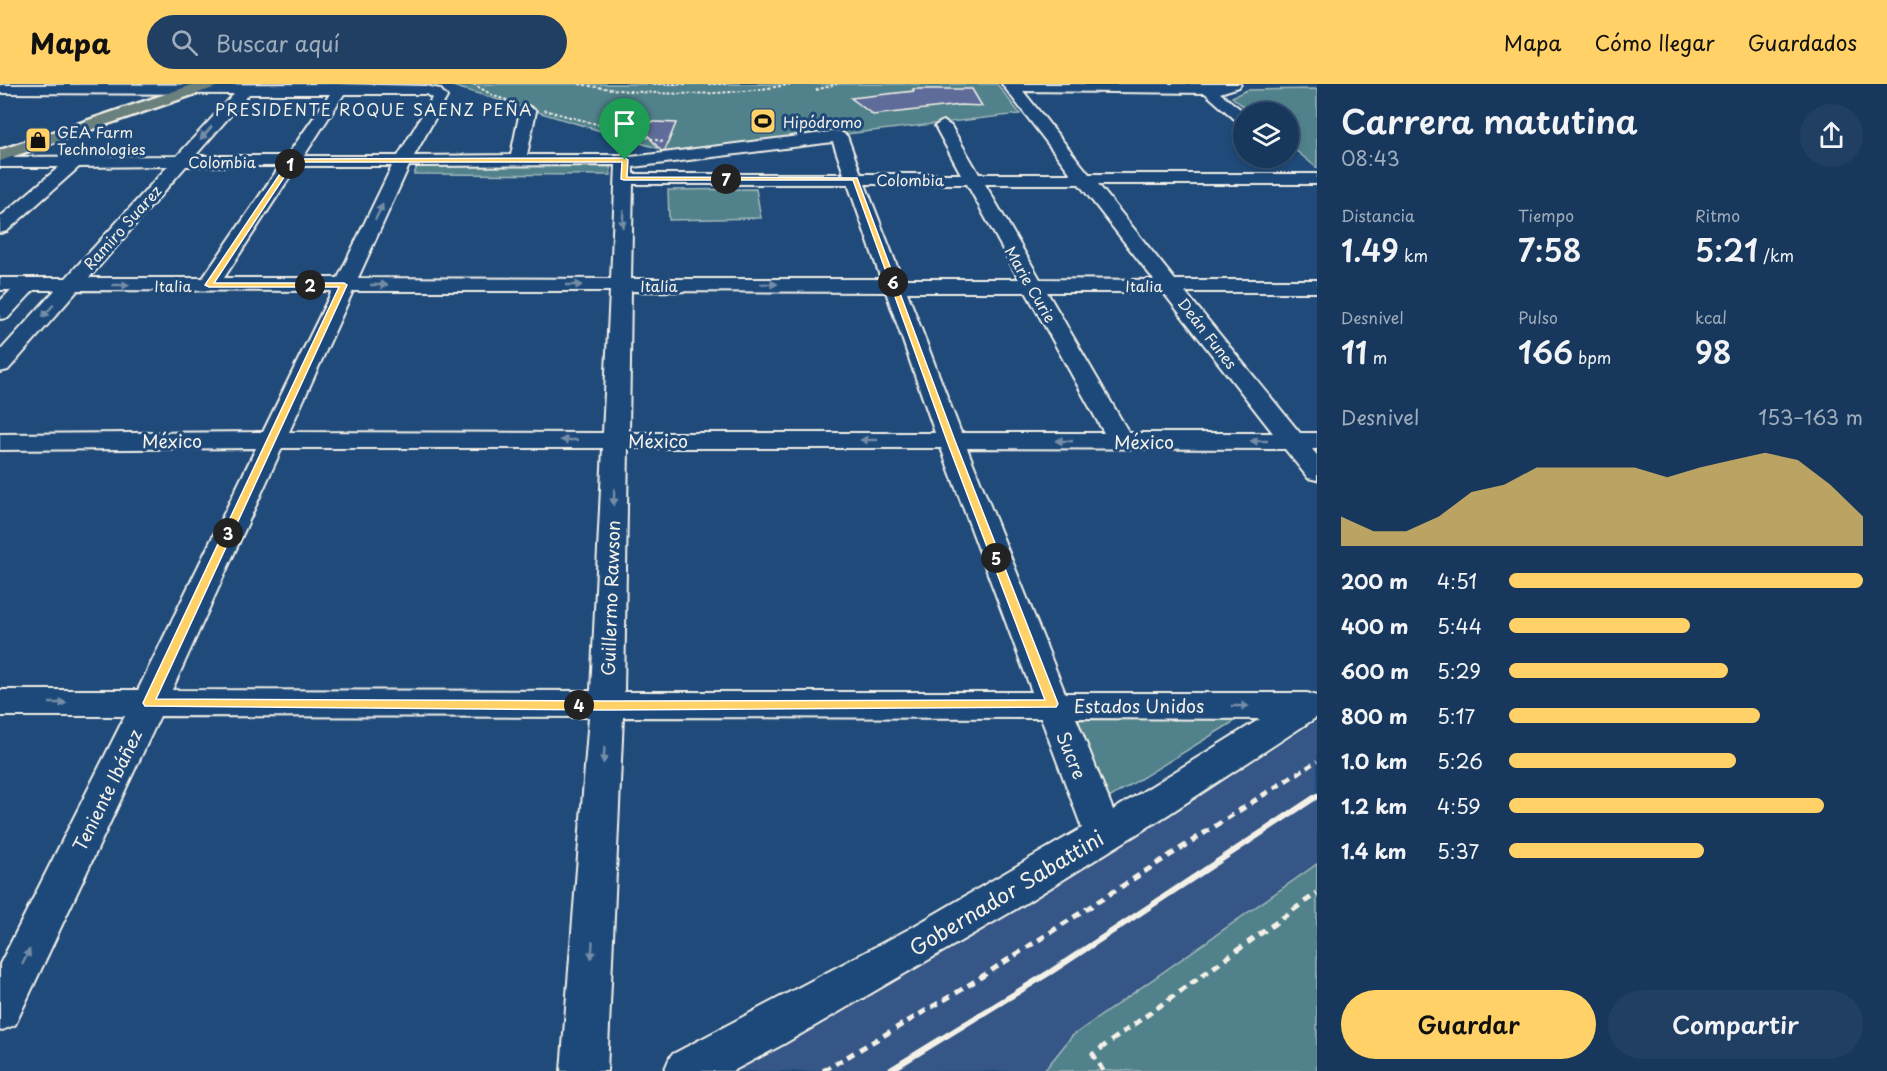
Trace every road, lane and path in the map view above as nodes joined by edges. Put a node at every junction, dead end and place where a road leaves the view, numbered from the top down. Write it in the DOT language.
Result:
graph roads {
  1 [pos="473,84"];
  2 [pos="579,84"];
  3 [pos="653,84"];
  4 [pos="726,84"];
  5 [pos="793,84"];
  6 [pos="837,84"];
  7 [pos="1234,84"];
  8 [pos="1011,86"];
  9 [pos="1211,86"];
  10 [pos="169,87"];
  11 [pos="202,87"];
  12 [pos="342,87"];
  13 [pos="8,90"];
  14 [pos="245,90"];
  15 [pos="816,90"];
  16 [pos="529,108"];
  17 [pos="1233,111"];
  18 [pos="943,126"];
  19 [pos="673,144"];
  20 [pos="0,156"];
  21 [pos="292,160"];
  22 [pos="76,161"];
  23 [pos="182,161"];
  24 [pos="518,161"];
  25 [pos="0,162"];
  26 [pos="1299,165"];
  27 [pos="622,170"];
  28 [pos="406,173"];
  29 [pos="855,179"];
  30 [pos="972,179"];
  31 [pos="1085,179"];
  32 [pos="1317,179"];
  33 [pos="0,227"];
  34 [pos="0,284"];
  35 [pos="29,284"];
  36 [pos="72,284"];
  37 [pos="893,284"];
  38 [pos="209,285"];
  39 [pos="344,285"];
  40 [pos="620,285"];
  41 [pos="1031,285"];
  42 [pos="1171,285"];
  43 [pos="1315,288"];
  44 [pos="0,313"];
  45 [pos="0,365"];
  46 [pos="271,440"];
  47 [pos="616,440"];
  48 [pos="951,441"];
  49 [pos="1121,441"];
  50 [pos="1305,441"];
  51 [pos="0,442"];
  52 [pos="1317,472"];
  53 [pos="0,703"];
  54 [pos="149,703"];
  55 [pos="1312,703"];
  56 [pos="1052,704"];
  57 [pos="607,705"];
  58 [pos="1317,761"];
  59 [pos="1103,833"];
  60 [pos="1317,893"];
  61 [pos="0,1010"];
  62 [pos="584,1071"];
  63 [pos="687,1071"];
  64 [pos="823,1071"];
  65 [pos="1102,1071"];
  1 -- 16 [label="path"];
  2 -- 5 [label="path"];
  3 -- 4 [label="path"];
  6 -- 15 [label="path"];
  7 -- 9 [label="street"];
  8 -- 9 [label="street"];
  8 -- 31 [label="street, Deán Funes"];
  9 -- 17 [label="street"];
  10 -- 11 [label="street"];
  10 -- 13 [label="street"];
  11 -- 14 [label="street"];
  11 -- 20 [label="highway"];
  12 -- 14 [label="street"];
  12 -- 21 [label="street"];
  12 -- 28 [label="street, Teniente Ibáñez"];
  14 -- 23 [label="street, Ramiro Suarez, one-way"];
  16 -- 19 [label="path"];
  16 -- 24 [label="street"];
  18 -- 30 [label="street, Marie Curie"];
  21 -- 23 [label="street, Colombia"];
  21 -- 28 [label="street, Colombia"];
  21 -- 38 [label="street"];
  22 -- 23 [label="street, Colombia"];
  22 -- 25 [label="street, Colombia"];
  22 -- 33 [label="street"];
  23 -- 36 [label="street, Ramiro Suarez"];
  24 -- 27 [label="street, Colombia"];
  24 -- 28 [label="street, Colombia"];
  26 -- 32 [label="street"];
  27 -- 29 [label="street, Colombia"];
  27 -- 29 [label="street, Sucre"];
  27 -- 40 [label="street, Guillermo Rawson, one-way"];
  39 -- 28 [label="street, Teniente Ibáñez, one-way"];
  29 -- 30 [label="street, Colombia"];
  29 -- 37 [label="street, Sucre"];
  30 -- 31 [label="street, Colombia"];
  30 -- 41 [label="street, Marie Curie"];
  31 -- 32 [label="street, Colombia"];
  31 -- 42 [label="street, Deán Funes"];
  34 -- 35 [label="street, Italia"];
  35 -- 36 [label="street, Italia"];
  35 -- 44 [label="street"];
  36 -- 38 [label="street, Italia, one-way"];
  36 -- 45 [label="street, Ramiro Suarez, one-way"];
  40 -- 37 [label="street, Italia, one-way"];
  37 -- 41 [label="street, Italia"];
  37 -- 48 [label="street, Sucre"];
  38 -- 39 [label="street, Italia"];
  39 -- 40 [label="street, Italia, one-way"];
  39 -- 46 [label="street, Teniente Ibáñez"];
  40 -- 47 [label="street, Guillermo Rawson"];
  41 -- 42 [label="street, Italia"];
  41 -- 49 [label="street, Marie Curie"];
  42 -- 43 [label="street, Italia"];
  42 -- 50 [label="street, Deán Funes"];
  47 -- 46 [label="street, México, one-way"];
  46 -- 51 [label="street, México"];
  46 -- 54 [label="street, Teniente Ibáñez"];
  48 -- 47 [label="street, México, one-way"];
  47 -- 57 [label="street, Guillermo Rawson, one-way"];
  49 -- 48 [label="street, México, one-way"];
  48 -- 56 [label="street, Sucre"];
  50 -- 49 [label="street, México, one-way"];
  50 -- 52 [label="street, Deán Funes"];
  53 -- 54 [label="street, Estados Unidos, one-way"];
  54 -- 57 [label="street, Estados Unidos"];
  61 -- 54 [label="street, Teniente Ibáñez, one-way"];
  56 -- 55 [label="street, Estados Unidos, one-way"];
  55 -- 59 [label="street, Gobernador Sabattini"];
  56 -- 57 [label="street, Estados Unidos"];
  56 -- 59 [label="street, Sucre"];
  57 -- 62 [label="street, Guillermo Rawson, one-way"];
  58 -- 64 [label="path"];
  59 -- 63 [label="street, Gobernador Sabattini"];
  60 -- 65 [label="path"];
}
